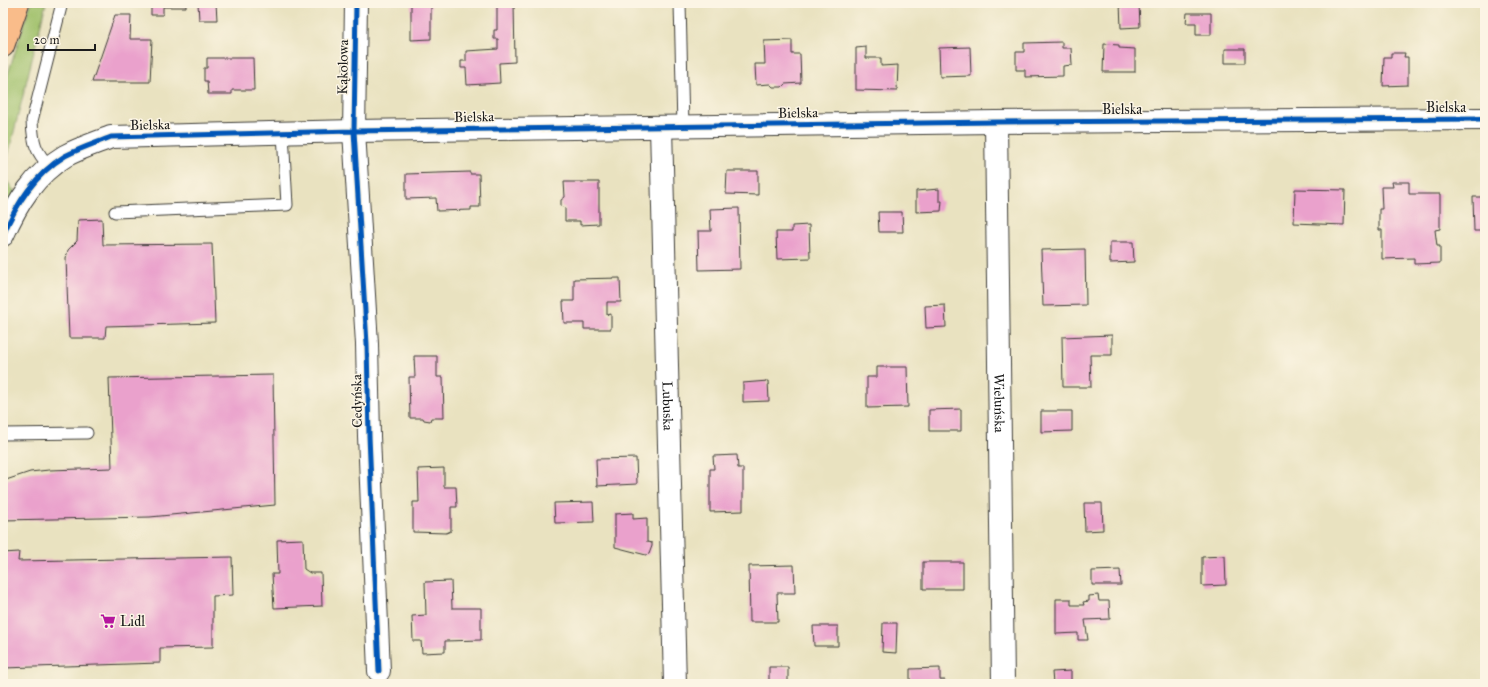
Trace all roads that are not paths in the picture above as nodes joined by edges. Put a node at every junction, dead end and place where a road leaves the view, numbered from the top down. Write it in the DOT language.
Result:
graph roads {
  1 [pos="18,3"];
  2 [pos="62,3"];
  3 [pos="356,3"];
  4 [pos="680,3"];
  5 [pos="3,46"];
  6 [pos="1485,119"];
  7 [pos="996,122"];
  8 [pos="661,127"];
  9 [pos="683,127"];
  10 [pos="354,131"];
  11 [pos="283,133"];
  12 [pos="50,167"];
  13 [pos="115,212"];
  14 [pos="3,235"];
  15 [pos="87,433"];
  16 [pos="3,434"];
  17 [pos="379,671"];
  18 [pos="675,684"];
  19 [pos="1003,684"];
  1 -- 5 [label="main road"];
  2 -- 12 [label="lane"];
  3 -- 10 [label="street, Kąkolowa"];
  4 -- 9 [label="lane"];
  6 -- 7 [label="street, Bielska"];
  7 -- 9 [label="street, Bielska"];
  7 -- 19 [label="street, Wieluńska"];
  8 -- 9 [label="street, Bielska"];
  8 -- 10 [label="street, Bielska"];
  8 -- 18 [label="street, Lubuska"];
  10 -- 11 [label="street, Bielska"];
  10 -- 17 [label="street, Cedyńska"];
  11 -- 12 [label="street, Bielska"];
  11 -- 13 [label="lane"];
  12 -- 14 [label="street, Bielska"];
  15 -- 16 [label="lane"];
}
